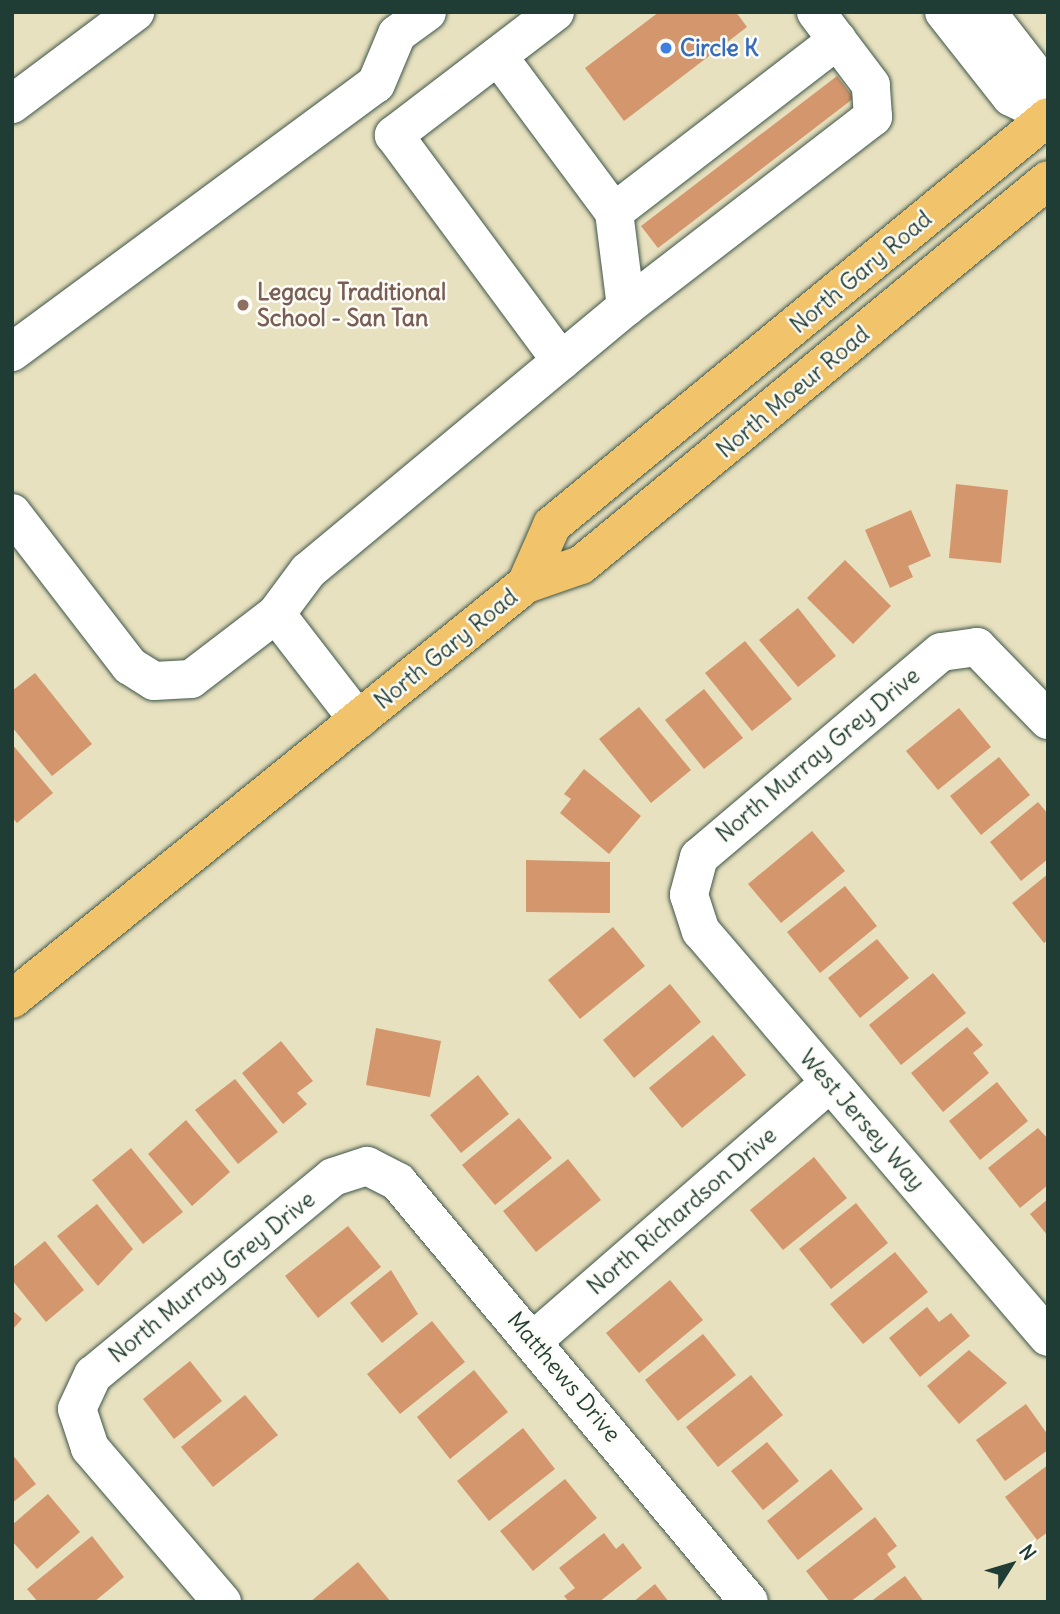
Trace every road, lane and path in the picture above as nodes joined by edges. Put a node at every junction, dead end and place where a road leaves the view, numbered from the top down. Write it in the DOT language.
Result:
graph roads {
  1 [pos="135,12"];
  2 [pos="427,12"];
  3 [pos="555,12"];
  4 [pos="944,12"];
  5 [pos="987,12"];
  6 [pos="826,26"];
  7 [pos="498,56"];
  8 [pos="12,104"];
  9 [pos="1048,114"];
  10 [pos="1048,180"];
  11 [pos="614,212"];
  12 [pos="626,307"];
  13 [pos="12,352"];
  14 [pos="561,361"];
  15 [pos="12,513"];
  16 [pos="526,584"];
  17 [pos="276,614"];
  18 [pos="358,720"];
  19 [pos="1048,720"];
  20 [pos="689,895"];
  21 [pos="12,999"];
  22 [pos="830,1083"];
  23 [pos="367,1166"];
  24 [pos="1048,1337"];
  25 [pos="534,1340"];
  26 [pos="201,1595"];
  27 [pos="749,1602"];
  1 -- 8 [label="street"];
  2 -- 13 [label="street"];
  3 -- 7 [label="street"];
  4 -- 9 [label="street"];
  5 -- 9 [label="street"];
  6 -- 11 [label="street"];
  6 -- 12 [label="street"];
  7 -- 11 [label="street"];
  7 -- 14 [label="street"];
  9 -- 16 [label="main road, North Gary Road"];
  10 -- 16 [label="main road, North Moeur Road"];
  11 -- 12 [label="street"];
  12 -- 14 [label="street"];
  14 -- 17 [label="street"];
  15 -- 17 [label="street"];
  16 -- 18 [label="main road, North Gary Road"];
  17 -- 18 [label="street"];
  18 -- 21 [label="main road, North Gary Road"];
  19 -- 20 [label="street, North Murray Grey Drive"];
  20 -- 22 [label="street, West Jersey Way"];
  22 -- 24 [label="street, West Jersey Way"];
  22 -- 25 [label="street, North Richardson Drive"];
  23 -- 25 [label="street, Matthews Drive"];
  23 -- 26 [label="street, North Murray Grey Drive"];
  25 -- 27 [label="street, Matthews Drive"];
}
